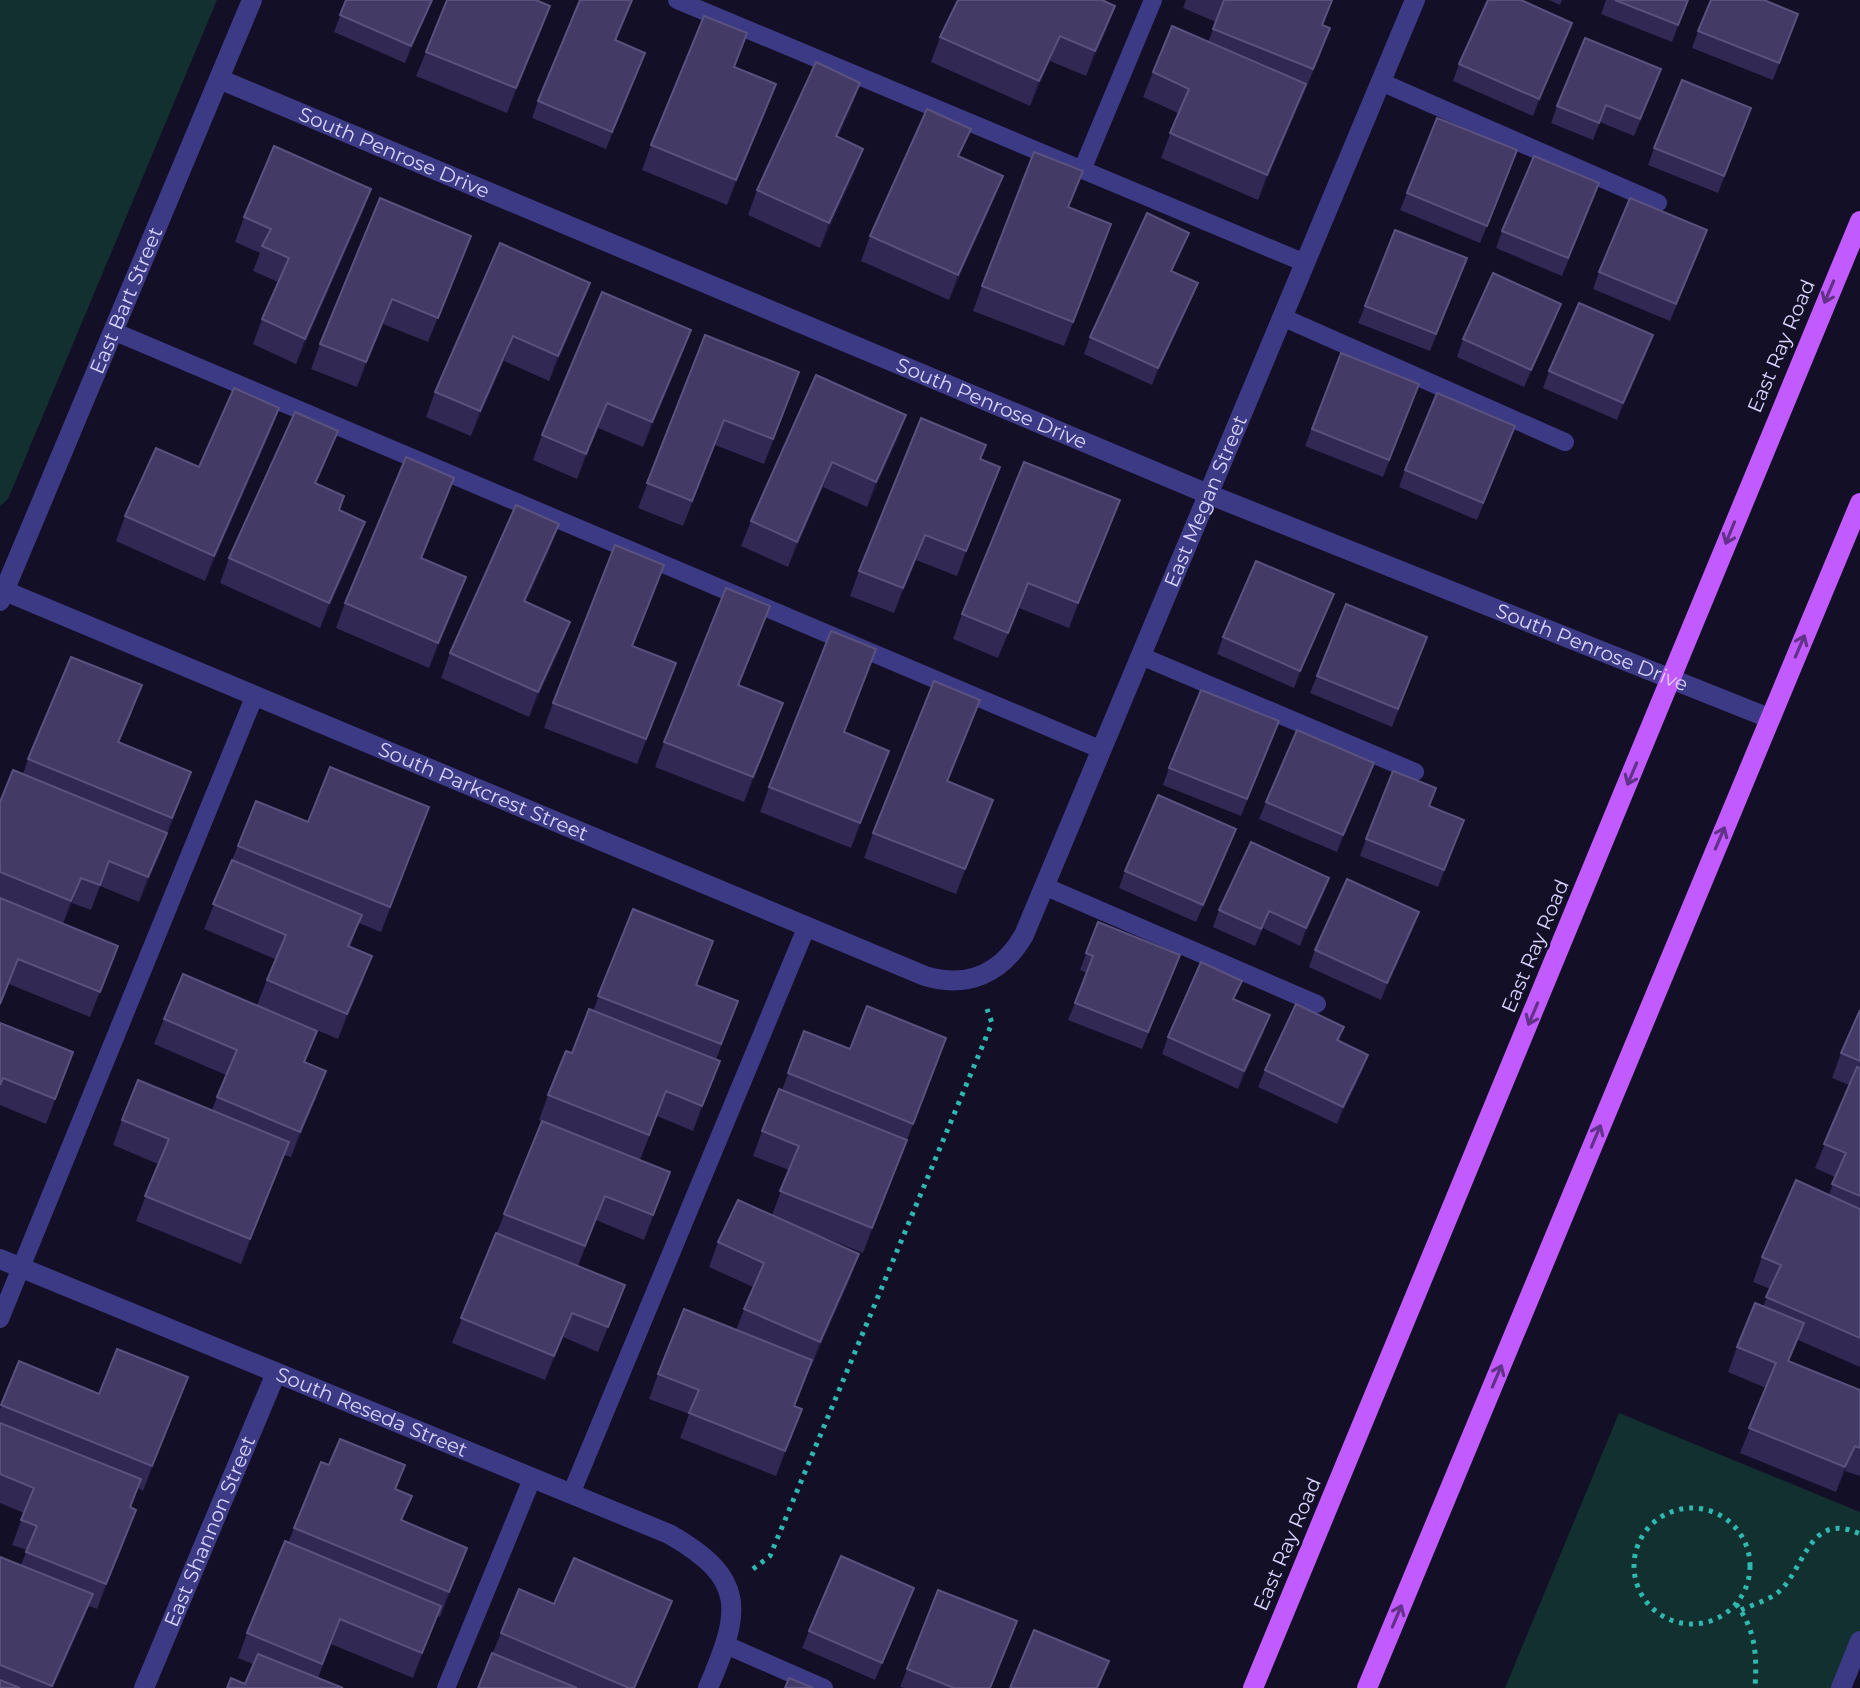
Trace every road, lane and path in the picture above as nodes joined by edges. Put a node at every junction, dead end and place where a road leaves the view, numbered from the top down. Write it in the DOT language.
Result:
graph roads {
  1 [pos="252,0"];
  2 [pos="677,0"];
  3 [pos="1153,0"];
  4 [pos="1415,0"];
  5 [pos="219,79"];
  6 [pos="1381,82"];
  7 [pos="1082,170"];
  8 [pos="1658,203"];
  9 [pos="1860,221"];
  10 [pos="1305,263"];
  11 [pos="1282,317"];
  12 [pos="113,331"];
  13 [pos="1565,442"];
  14 [pos="1208,494"];
  15 [pos="1860,503"];
  16 [pos="1,593"];
  17 [pos="1141,656"];
  18 [pos="1672,678"];
  19 [pos="255,695"];
  20 [pos="1769,718"];
  21 [pos="1102,750"];
  22 [pos="1415,772"];
  23 [pos="1044,886"];
  24 [pos="807,926"];
  25 [pos="973,978"];
  26 [pos="1317,1004"];
  27 [pos="0,1259"];
  28 [pos="21,1268"];
  29 [pos="0,1319"];
  30 [pos="276,1373"];
  31 [pos="532,1479"];
  32 [pos="571,1494"];
  33 [pos="1860,1534"];
  34 [pos="729,1587"];
  35 [pos="1736,1604"];
  36 [pos="1741,1610"];
  37 [pos="1860,1641"];
  38 [pos="726,1645"];
  39 [pos="144,1688"];
  40 [pos="446,1688"];
  41 [pos="708,1688"];
  42 [pos="824,1688"];
  43 [pos="1253,1688"];
  44 [pos="1367,1688"];
  45 [pos="1755,1688"];
  46 [pos="1841,1688"];
  1 -- 5 [label="street, East Bart Street"];
  2 -- 7 [label="lane"];
  3 -- 7 [label="lane"];
  4 -- 6 [label="street, East Megan Street"];
  5 -- 12 [label="street, East Bart Street"];
  5 -- 14 [label="street, South Penrose Drive"];
  6 -- 8 [label="lane"];
  6 -- 10 [label="street, East Megan Street"];
  7 -- 10 [label="lane"];
  9 -- 18 [label="main road, East Ray Road, one-way"];
  10 -- 11 [label="street, East Megan Street"];
  11 -- 13 [label="lane"];
  11 -- 14 [label="street, East Megan Street"];
  12 -- 16 [label="street, East Bart Street"];
  12 -- 21 [label="lane"];
  14 -- 17 [label="street, East Megan Street"];
  14 -- 18 [label="street, South Penrose Drive"];
  20 -- 15 [label="main road, one-way"];
  16 -- 19 [label="street, South Parkcrest Street"];
  17 -- 21 [label="street, East Megan Street"];
  17 -- 22 [label="lane"];
  18 -- 20 [label="street, South Penrose Drive"];
  18 -- 43 [label="main road, East Ray Road, one-way"];
  19 -- 24 [label="street, South Parkcrest Street"];
  19 -- 28 [label="lane"];
  44 -- 20 [label="main road, one-way"];
  21 -- 23 [label="street, East Megan Street"];
  23 -- 25 [label="street, East Megan Street"];
  23 -- 26 [label="lane"];
  24 -- 25 [label="street, South Parkcrest Street"];
  24 -- 32 [label="lane"];
  25 -- 34 [label="path"];
  27 -- 28 [label="street, South Reseda Street"];
  28 -- 29 [label="lane"];
  28 -- 30 [label="street, South Reseda Street"];
  30 -- 31 [label="street, South Reseda Street"];
  30 -- 39 [label="street, East Shannon Street"];
  31 -- 32 [label="street, South Reseda Street"];
  31 -- 40 [label="lane"];
  32 -- 34 [label="street, South Reseda Street"];
  33 -- 36 [label="path"];
  34 -- 38 [label="street"];
  35 -- 35 [label="path"];
  35 -- 36 [label="path"];
  36 -- 45 [label="path"];
  37 -- 46 [label="street"];
  38 -- 41 [label="street"];
  38 -- 42 [label="lane"];
}
